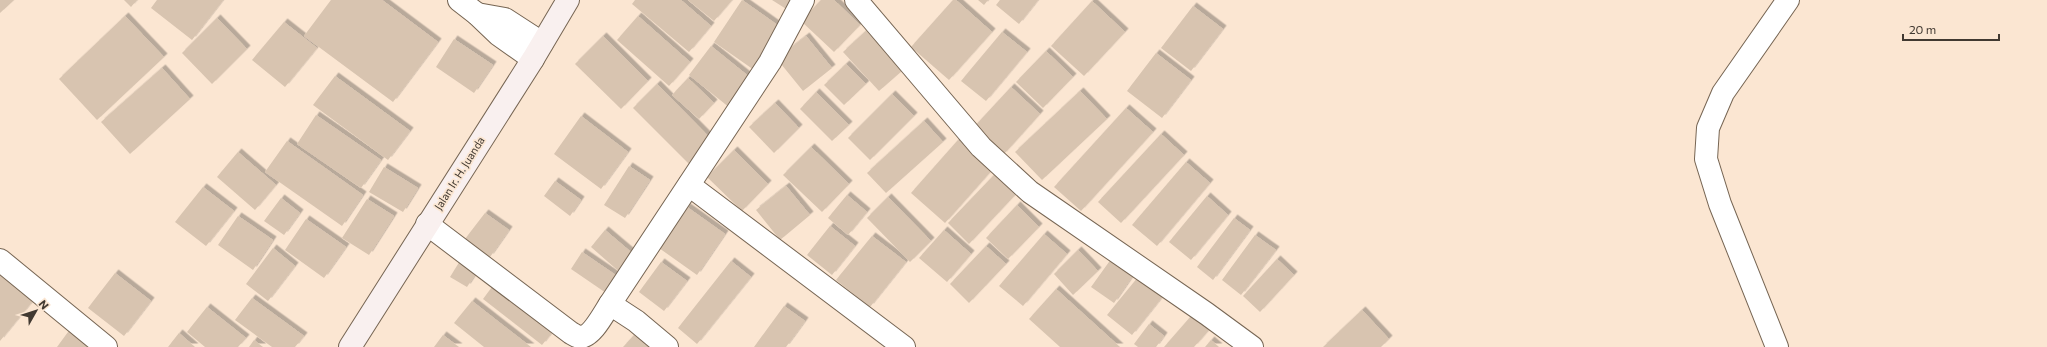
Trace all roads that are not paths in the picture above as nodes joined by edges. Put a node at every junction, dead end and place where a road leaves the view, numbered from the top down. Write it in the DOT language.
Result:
graph roads {
  1 [pos="459,0"];
  2 [pos="568,0"];
  3 [pos="803,0"];
  4 [pos="856,0"];
  5 [pos="1788,0"];
  6 [pos="538,51"];
  7 [pos="689,185"];
  8 [pos="427,224"];
  9 [pos="0,260"];
  10 [pos="610,304"];
  11 [pos="106,347"];
  12 [pos="350,347"];
  13 [pos="667,347"];
  14 [pos="904,347"];
  15 [pos="1252,347"];
  16 [pos="1777,347"];
  1 -- 6 [label="street"];
  2 -- 6 [label="street, Jalan Ir. H. Juanda"];
  3 -- 7 [label="street"];
  4 -- 15 [label="street"];
  5 -- 16 [label="street"];
  6 -- 8 [label="street, Jalan Ir. H. Juanda"];
  7 -- 10 [label="street"];
  7 -- 14 [label="street"];
  8 -- 10 [label="street"];
  8 -- 12 [label="street, Jalan Ir. H. Juanda"];
  9 -- 11 [label="street"];
  10 -- 13 [label="street"];
}
